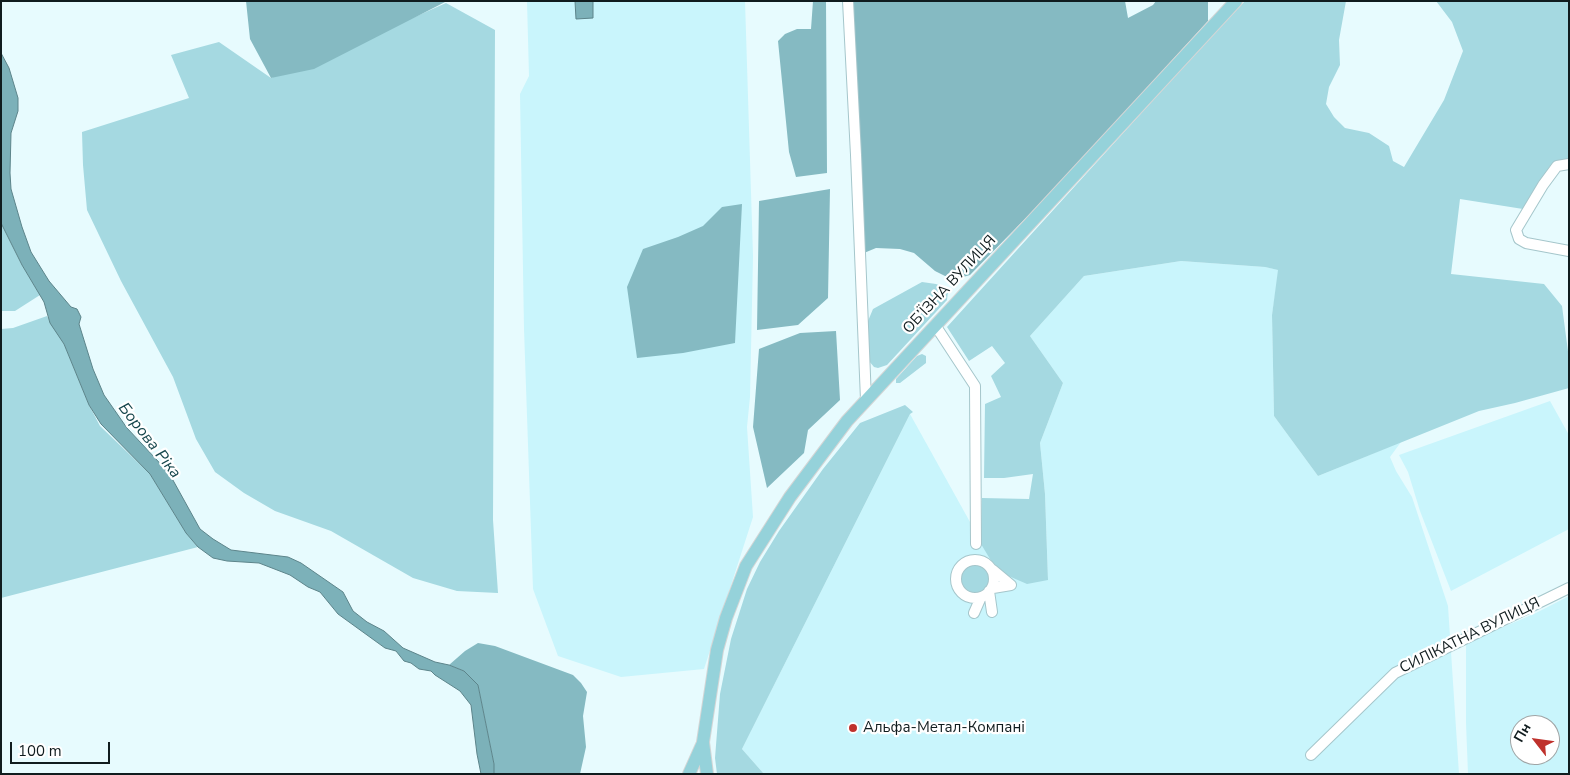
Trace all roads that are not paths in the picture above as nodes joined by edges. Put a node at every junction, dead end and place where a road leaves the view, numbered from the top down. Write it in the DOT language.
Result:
graph roads {
  1 [pos="848,1"];
  2 [pos="1236,1"];
  3 [pos="1569,164"];
  4 [pos="1569,251"];
  5 [pos="935,325"];
  6 [pos="866,400"];
  7 [pos="976,544"];
  8 [pos="984,561"];
  9 [pos="965,562"];
  10 [pos="993,570"];
  11 [pos="1569,588"];
  12 [pos="984,594"];
  13 [pos="703,742"];
  14 [pos="1311,755"];
  15 [pos="689,774"];
  16 [pos="708,774"];
  1 -- 6 [label="street"];
  2 -- 5 [label="main road, ОБ’ЇЗНА ВУЛИЦЯ"];
  3 -- 4 [label="street"];
  5 -- 6 [label="main road, ОБ’ЇЗНА ВУЛИЦЯ"];
  5 -- 7 [label="street"];
  6 -- 13 [label="main road, ОБ’ЇЗНА ВУЛИЦЯ"];
  7 -- 8 [label="street"];
  7 -- 9 [label="street"];
  8 -- 9 [label="street"];
  8 -- 10 [label="street"];
  9 -- 12 [label="street"];
  10 -- 12 [label="street"];
  10 -- 12 [label="street"];
  11 -- 14 [label="street, СИЛІКАТНА ВУЛИЦЯ"];
  13 -- 15 [label="main road"];
  13 -- 16 [label="main road"];
}
